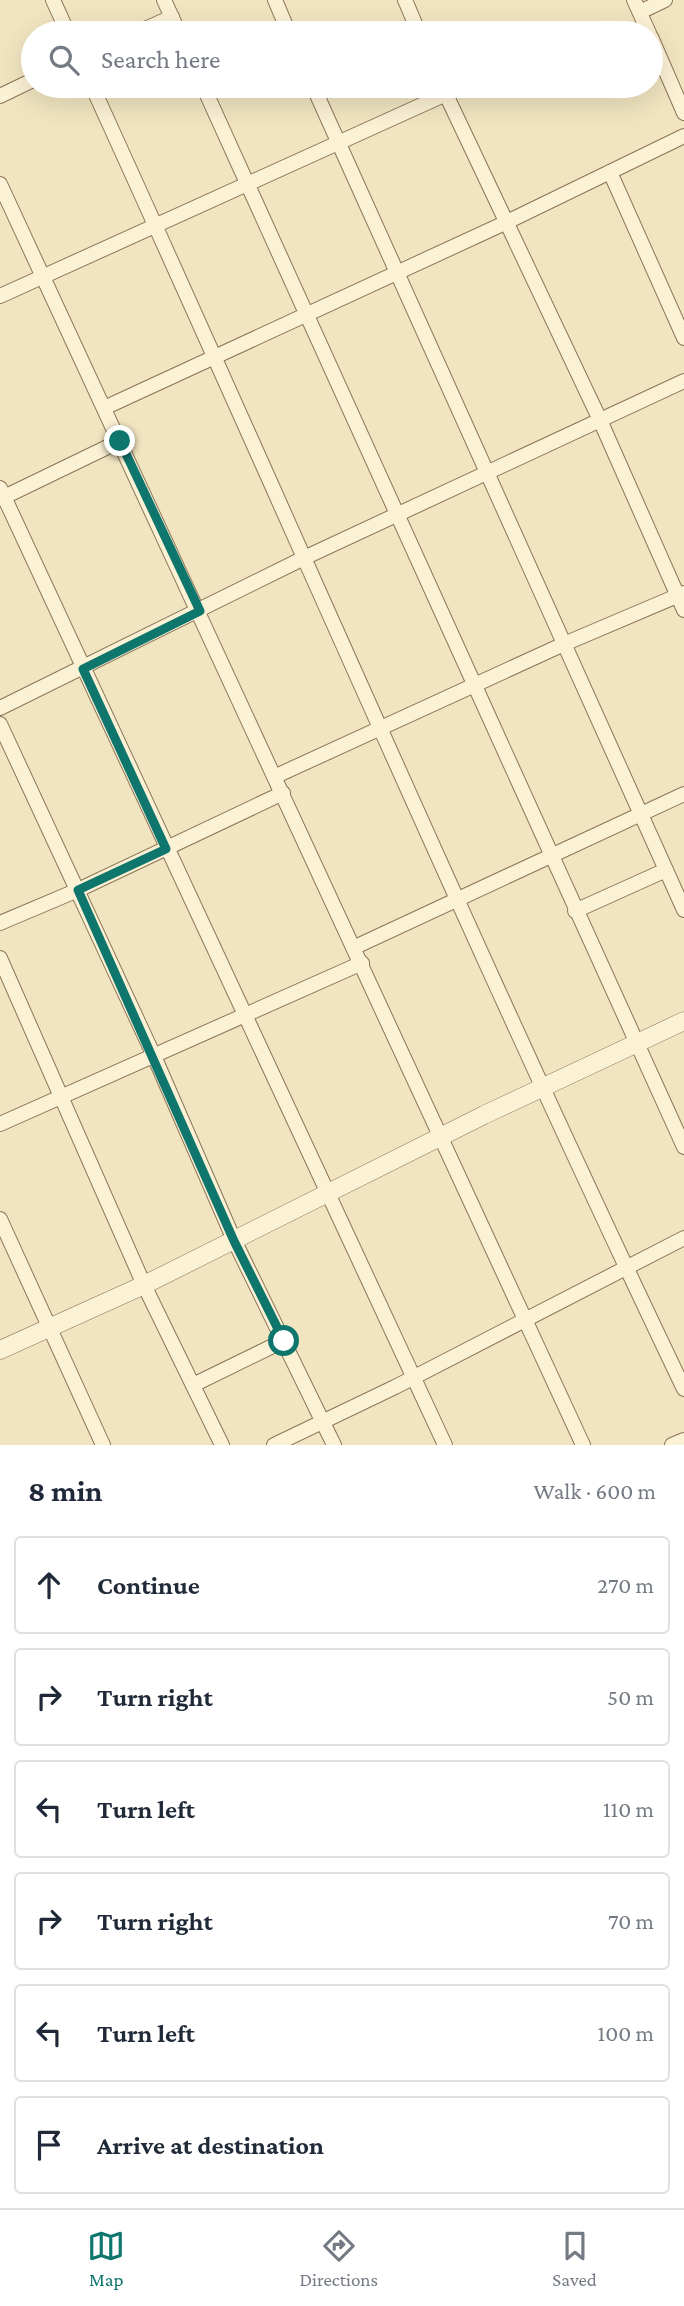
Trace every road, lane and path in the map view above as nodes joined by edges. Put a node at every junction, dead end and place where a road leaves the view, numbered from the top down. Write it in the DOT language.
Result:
graph roads {
  1 [pos="52,0"];
  2 [pos="164,0"];
  3 [pos="275,0"];
  4 [pos="405,0"];
  5 [pos="665,0"];
  6 [pos="637,6"];
  7 [pos="172,17"];
  8 [pos="62,21"];
  9 [pos="163,21"];
  10 [pos="174,21"];
  11 [pos="284,21"];
  12 [pos="414,21"];
  13 [pos="663,65"];
  14 [pos="21,86"];
  15 [pos="0,96"];
  16 [pos="97,98"];
  17 [pos="208,98"];
  18 [pos="318,98"];
  19 [pos="428,98"];
  20 [pos="448,98"];
  21 [pos="684,113"];
  22 [pos="684,136"];
  23 [pos="338,143"];
  24 [pos="611,172"];
  25 [pos="247,183"];
  26 [pos="0,184"];
  27 [pos="507,222"];
  28 [pos="156,226"];
  29 [pos="398,271"];
  30 [pos="43,277"];
  31 [pos="0,296"];
  32 [pos="306,313"];
  33 [pos="684,338"];
  34 [pos="214,356"];
  35 [pos="684,381"];
  36 [pos="104,408"];
  37 [pos="600,420"];
  38 [pos="120,441"];
  39 [pos="488,472"];
  40 [pos="1,494"];
  41 [pos="398,514"];
  42 [pos="306,557"];
  43 [pos="682,599"];
  44 [pos="200,611"];
  45 [pos="564,644"];
  46 [pos="83,669"];
  47 [pos="475,685"];
  48 [pos="0,708"];
  49 [pos="0,724"];
  50 [pos="382,728"];
  51 [pos="276,776"];
  52 [pos="284,793"];
  53 [pos="684,794"];
  54 [pos="639,814"];
  55 [pos="166,849"];
  56 [pos="551,855"];
  57 [pos="666,870"];
  58 [pos="78,890"];
  59 [pos="457,899"];
  60 [pos="684,910"];
  61 [pos="575,911"];
  62 [pos="0,923"];
  63 [pos="355,947"];
  64 [pos="0,958"];
  65 [pos="362,963"];
  66 [pos="244,1018"];
  67 [pos="684,1021"];
  68 [pos="636,1044"];
  69 [pos="154,1056"];
  70 [pos="541,1089"];
  71 [pos="63,1097"];
  72 [pos="0,1124"];
  73 [pos="442,1136"];
  74 [pos="684,1147"];
  75 [pos="328,1194"];
  76 [pos="0,1219"];
  77 [pos="684,1238"];
  78 [pos="234,1241"];
  79 [pos="625,1266"];
  80 [pos="144,1285"];
  81 [pos="525,1319"];
  82 [pos="50,1326"];
  83 [pos="284,1341"];
  84 [pos="0,1350"];
  85 [pos="414,1377"];
  86 [pos="193,1385"];
  87 [pos="684,1389"];
  88 [pos="322,1421"];
  89 [pos="684,1440"];
  90 [pos="103,1445"];
  91 [pos="222,1445"];
  92 [pos="274,1445"];
  93 [pos="334,1445"];
  94 [pos="445,1445"];
  95 [pos="583,1445"];
  96 [pos="673,1445"];
  1 -- 8 [label="street"];
  2 -- 7 [label="street"];
  3 -- 11 [label="street"];
  4 -- 12 [label="street"];
  5 -- 6 [label="street"];
  7 -- 9 [label="street"];
  7 -- 10 [label="street"];
  13 -- 21 [label="street"];
  14 -- 15 [label="street"];
  16 -- 28 [label="street"];
  17 -- 25 [label="street"];
  18 -- 23 [label="street"];
  19 -- 23 [label="street"];
  20 -- 27 [label="street"];
  22 -- 24 [label="street"];
  23 -- 25 [label="street"];
  23 -- 29 [label="street"];
  24 -- 27 [label="street"];
  24 -- 33 [label="street"];
  25 -- 28 [label="street"];
  25 -- 32 [label="street"];
  26 -- 30 [label="street"];
  27 -- 29 [label="street"];
  27 -- 37 [label="street"];
  28 -- 30 [label="street"];
  28 -- 34 [label="street"];
  29 -- 32 [label="street"];
  29 -- 39 [label="street"];
  30 -- 31 [label="street"];
  30 -- 36 [label="street"];
  32 -- 34 [label="street"];
  32 -- 41 [label="street"];
  34 -- 36 [label="street"];
  34 -- 42 [label="street"];
  35 -- 37 [label="street"];
  36 -- 38 [label="street"];
  37 -- 39 [label="street"];
  37 -- 43 [label="street"];
  38 -- 40 [label="street"];
  38 -- 44 [label="street"];
  39 -- 41 [label="street"];
  39 -- 45 [label="street"];
  40 -- 46 [label="street"];
  41 -- 42 [label="street"];
  41 -- 47 [label="street"];
  42 -- 44 [label="street"];
  42 -- 50 [label="street"];
  43 -- 45 [label="street"];
  44 -- 46 [label="street"];
  44 -- 51 [label="street"];
  45 -- 47 [label="street"];
  45 -- 54 [label="street"];
  46 -- 48 [label="street"];
  46 -- 55 [label="street"];
  47 -- 50 [label="street"];
  47 -- 56 [label="street"];
  49 -- 58 [label="street"];
  50 -- 51 [label="street"];
  50 -- 59 [label="street"];
  51 -- 52 [label="street"];
  52 -- 55 [label="street"];
  52 -- 63 [label="street"];
  53 -- 54 [label="street"];
  54 -- 56 [label="street"];
  54 -- 57 [label="street"];
  55 -- 58 [label="street"];
  55 -- 66 [label="street"];
  56 -- 59 [label="street"];
  56 -- 61 [label="street"];
  57 -- 60 [label="street"];
  57 -- 61 [label="street"];
  58 -- 62 [label="street"];
  58 -- 69 [label="street"];
  59 -- 63 [label="street"];
  59 -- 70 [label="street"];
  61 -- 68 [label="street"];
  63 -- 65 [label="street"];
  64 -- 71 [label="street"];
  65 -- 66 [label="street"];
  65 -- 73 [label="street"];
  66 -- 69 [label="street"];
  66 -- 75 [label="street"];
  67 -- 68 [label="street"];
  68 -- 70 [label="street"];
  68 -- 74 [label="street"];
  69 -- 71 [label="street"];
  69 -- 78 [label="street"];
  70 -- 73 [label="street"];
  70 -- 79 [label="street"];
  71 -- 72 [label="street"];
  71 -- 80 [label="street"];
  73 -- 75 [label="street"];
  73 -- 81 [label="street"];
  75 -- 78 [label="street"];
  75 -- 85 [label="street"];
  76 -- 82 [label="street"];
  77 -- 79 [label="street"];
  78 -- 80 [label="street"];
  78 -- 83 [label="street"];
  79 -- 81 [label="street"];
  79 -- 87 [label="street"];
  80 -- 82 [label="street"];
  80 -- 86 [label="street"];
  81 -- 85 [label="street"];
  81 -- 95 [label="street"];
  82 -- 84 [label="street"];
  82 -- 90 [label="street"];
  83 -- 86 [label="street"];
  83 -- 88 [label="street"];
  85 -- 88 [label="street"];
  85 -- 94 [label="street"];
  86 -- 91 [label="street"];
  88 -- 92 [label="street"];
  88 -- 93 [label="street"];
  89 -- 96 [label="street"];
}
